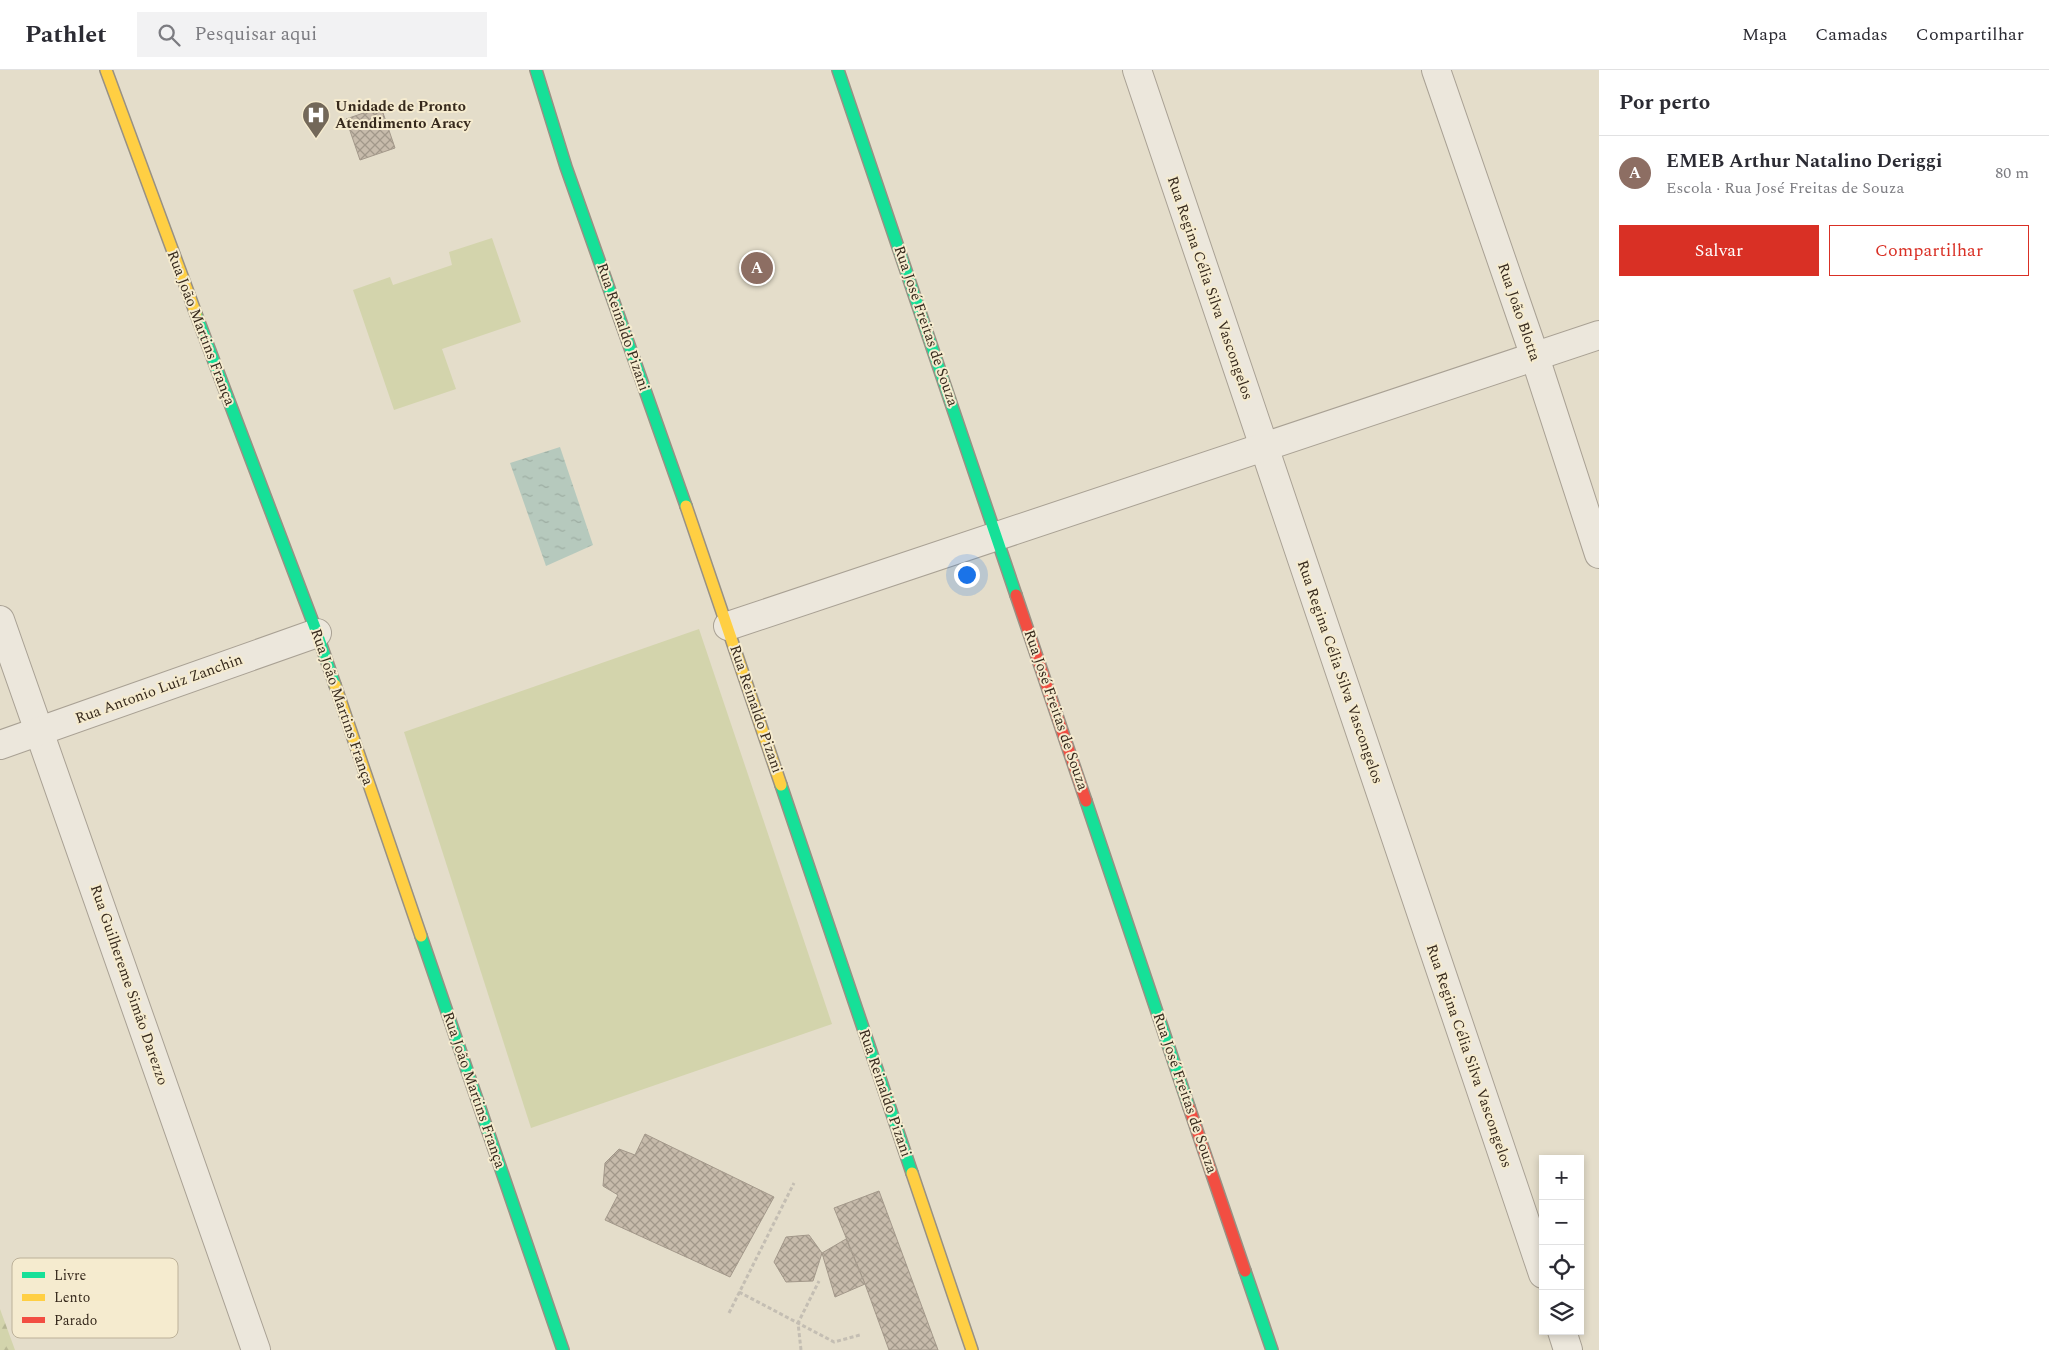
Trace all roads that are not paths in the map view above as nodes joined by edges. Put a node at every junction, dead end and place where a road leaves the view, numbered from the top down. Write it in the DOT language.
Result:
graph roads {
  1 [pos="106,70"];
  2 [pos="536,70"];
  3 [pos="838,70"];
  4 [pos="1137,70"];
  5 [pos="1436,70"];
  6 [pos="1599,335"];
  7 [pos="1535,357"];
  8 [pos="1263,447"];
  9 [pos="997,536"];
  10 [pos="1599,554"];
  11 [pos="0,620"];
  12 [pos="728,626"];
  13 [pos="317,633"];
  14 [pos="40,731"];
  15 [pos="0,745"];
  16 [pos="1539,1262"];
  17 [pos="1563,1335"];
  18 [pos="256,1350"];
  19 [pos="562,1350"];
  20 [pos="972,1350"];
  21 [pos="1272,1350"];
  22 [pos="1568,1350"];
  1 -- 13 [label="street, Rua João Martins França"];
  2 -- 12 [label="street, Rua Reinaldo Pizani"];
  3 -- 9 [label="street, Rua José Freitas de Souza"];
  4 -- 8 [label="street, Rua Regina Célia Silva Vascongelos"];
  5 -- 7 [label="street, Rua João Blotta"];
  6 -- 7 [label="street"];
  7 -- 8 [label="street"];
  7 -- 10 [label="street, Rua João Blotta"];
  8 -- 9 [label="street"];
  8 -- 16 [label="street, Rua Regina Célia Silva Vascongelos"];
  9 -- 12 [label="street"];
  9 -- 21 [label="street, Rua José Freitas de Souza"];
  11 -- 14 [label="street, Rua Guilhereme Simão Darezzo"];
  12 -- 20 [label="street, Rua Reinaldo Pizani"];
  13 -- 14 [label="street, Rua Antonio Luiz Zanchin"];
  13 -- 19 [label="street, Rua João Martins França"];
  14 -- 15 [label="street, Rua Antonio Luiz Zanchin"];
  14 -- 18 [label="street, Rua Guilhereme Simão Darezzo"];
  17 -- 22 [label="street"];
}
